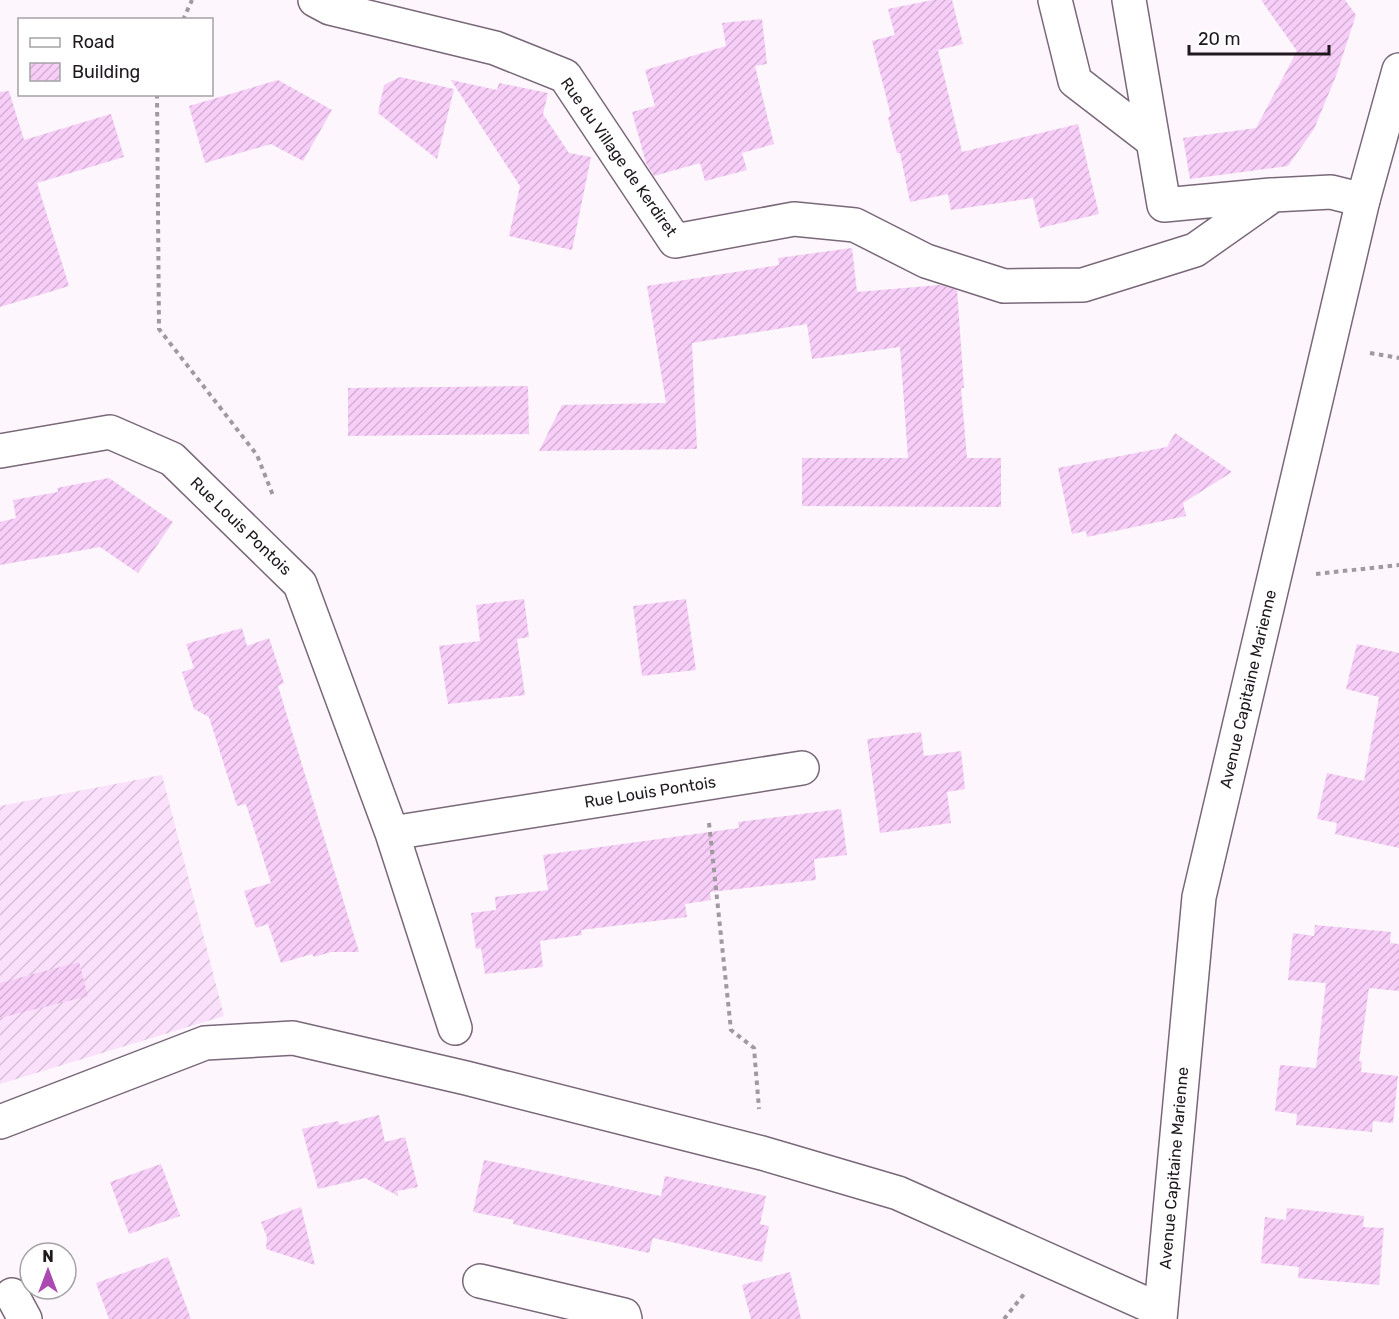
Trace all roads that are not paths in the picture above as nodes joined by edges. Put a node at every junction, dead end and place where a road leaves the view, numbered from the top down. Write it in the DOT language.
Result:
graph roads {
  1 [pos="315,0"];
  2 [pos="1055,0"];
  3 [pos="1129,0"];
  4 [pos="1399,70"];
  5 [pos="1153,141"];
  6 [pos="1273,195"];
  7 [pos="1363,200"];
  8 [pos="0,451"];
  9 [pos="802,768"];
  10 [pos="392,833"];
  11 [pos="455,1028"];
  12 [pos="0,1122"];
  13 [pos="480,1281"];
  14 [pos="1160,1314"];
  15 [pos="625,1319"];
  1 -- 6 [label="street, Rue du Village de Kerdiret"];
  2 -- 5 [label="street"];
  3 -- 5 [label="street"];
  4 -- 7 [label="street, Avenue Capitaine Marienne"];
  5 -- 6 [label="street"];
  6 -- 7 [label="street"];
  7 -- 14 [label="street, Avenue Capitaine Marienne"];
  8 -- 10 [label="street, Rue Louis Pontois"];
  9 -- 10 [label="street, Rue Louis Pontois"];
  10 -- 11 [label="street, Rue Louis Pontois"];
  12 -- 14 [label="street"];
  13 -- 15 [label="street"];
}
